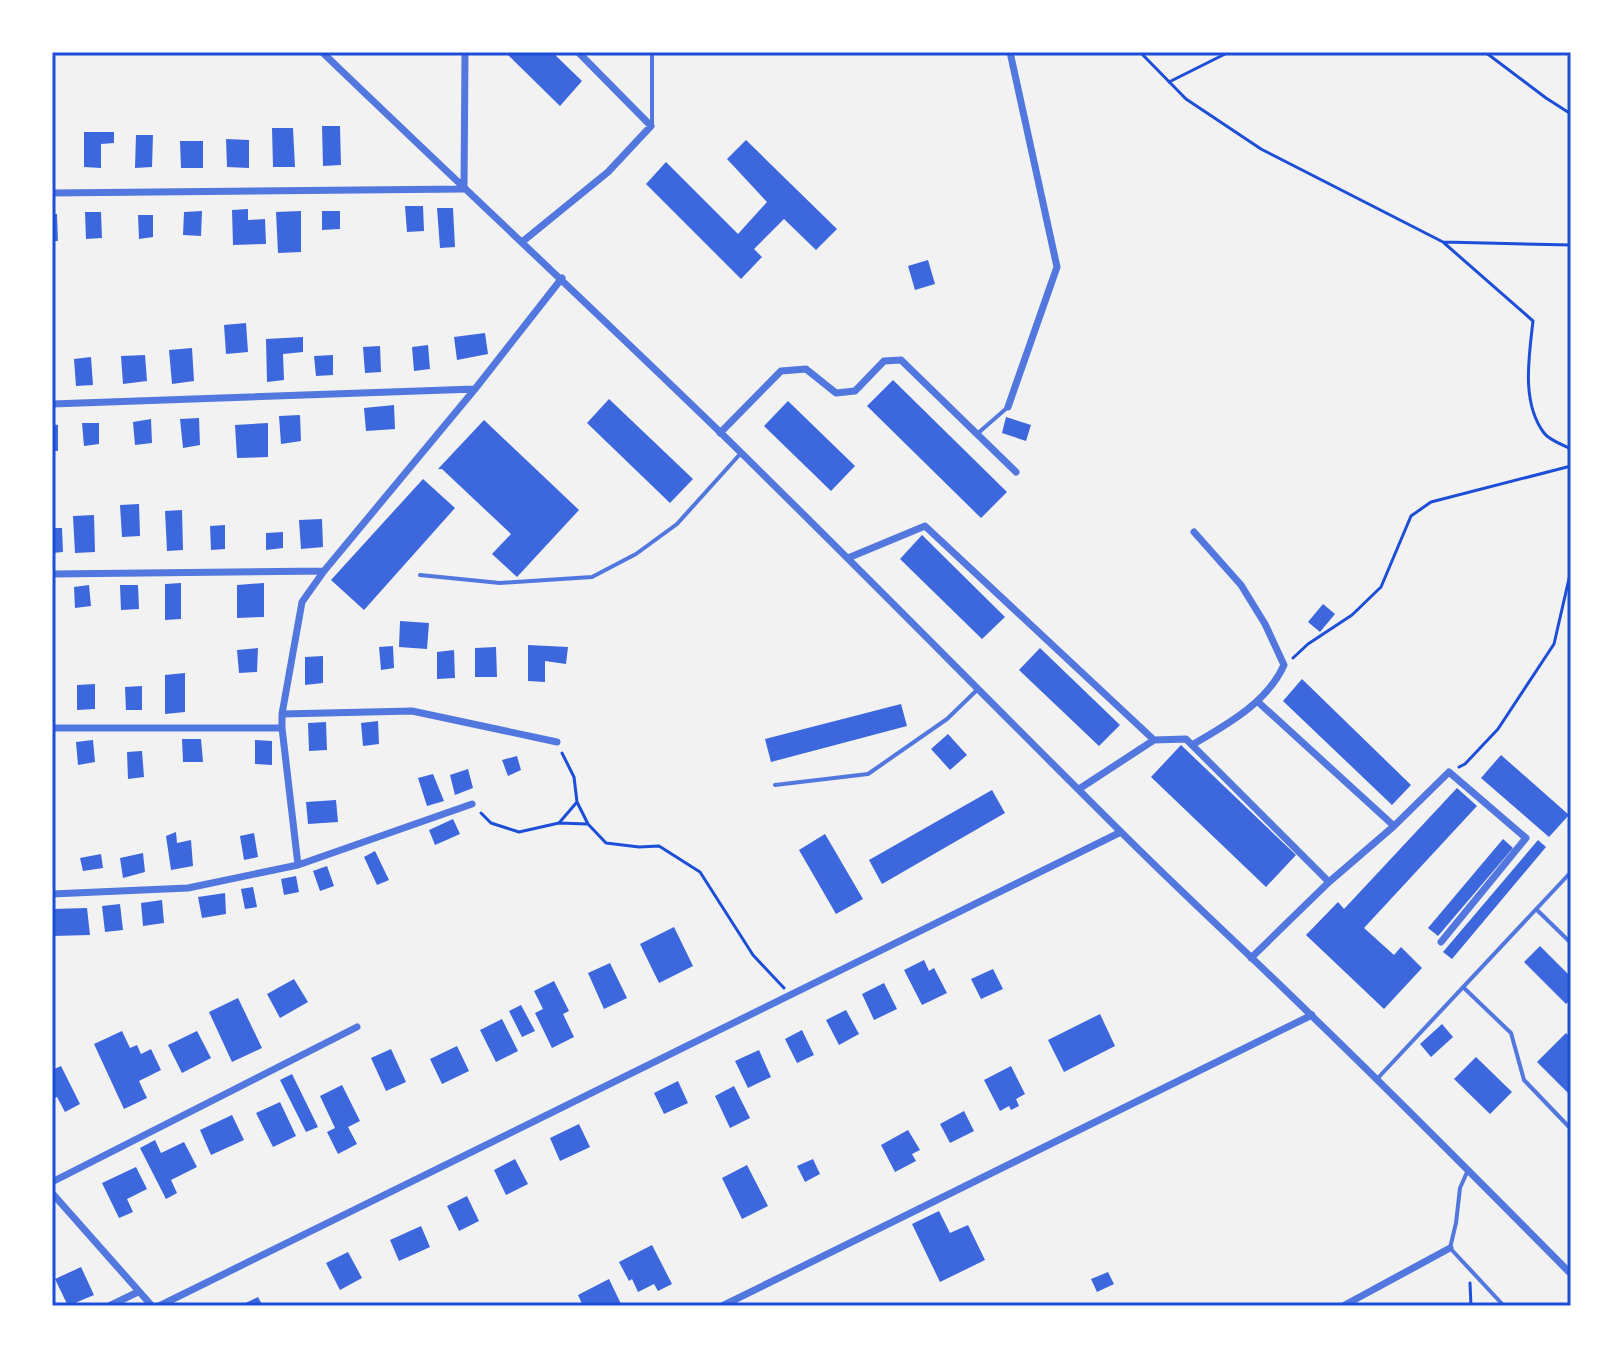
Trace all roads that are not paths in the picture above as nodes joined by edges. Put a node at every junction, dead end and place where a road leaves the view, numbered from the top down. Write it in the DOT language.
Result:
graph roads {
  1 [pos="322,52"];
  2 [pos="465,52"];
  3 [pos="578,52"];
  4 [pos="652,52"];
  5 [pos="1010,52"];
  6 [pos="651,126"];
  7 [pos="464,189"];
  8 [pos="52,193"];
  9 [pos="522,242"];
  10 [pos="562,278"];
  11 [pos="475,389"];
  12 [pos="52,404"];
  13 [pos="1008,407"];
  14 [pos="720,433"];
  15 [pos="977,434"];
  16 [pos="741,453"];
  17 [pos="1016,472"];
  18 [pos="1194,532"];
  19 [pos="848,558"];
  20 [pos="324,571"];
  21 [pos="52,574"];
  22 [pos="420,575"];
  23 [pos="977,690"];
  24 [pos="1257,701"];
  25 [pos="282,714"];
  26 [pos="52,728"];
  27 [pos="282,728"];
  28 [pos="1154,740"];
  29 [pos="557,742"];
  30 [pos="1192,745"];
  31 [pos="775,785"];
  32 [pos="1079,789"];
  33 [pos="472,804"];
  34 [pos="1394,826"];
  35 [pos="1121,832"];
  36 [pos="298,865"];
  37 [pos="1571,872"];
  38 [pos="1329,882"];
  39 [pos="52,894"];
  40 [pos="1536,909"];
  41 [pos="1441,942"];
  42 [pos="1571,943"];
  43 [pos="1251,958"];
  44 [pos="1463,987"];
  45 [pos="1312,1015"];
  46 [pos="357,1027"];
  47 [pos="1377,1079"];
  48 [pos="1571,1129"];
  49 [pos="1468,1170"];
  50 [pos="52,1182"];
  51 [pos="52,1193"];
  52 [pos="1450,1248"];
  53 [pos="1571,1274"];
  54 [pos="138,1292"];
  55 [pos="109,1306"];
  56 [pos="152,1306"];
  57 [pos="159,1306"];
  58 [pos="722,1306"];
  59 [pos="1343,1306"];
  60 [pos="1504,1306"];
  1 -- 7 [label="street"];
  2 -- 7 [label="street"];
  3 -- 6 [label="street"];
  4 -- 6 [label="lane"];
  5 -- 13 [label="street"];
  6 -- 9 [label="street"];
  7 -- 8 [label="street"];
  7 -- 9 [label="street"];
  9 -- 10 [label="street"];
  10 -- 11 [label="street"];
  10 -- 14 [label="street"];
  11 -- 12 [label="street"];
  11 -- 20 [label="street"];
  13 -- 15 [label="lane"];
  14 -- 15 [label="street"];
  14 -- 16 [label="street"];
  15 -- 17 [label="street"];
  16 -- 19 [label="street"];
  16 -- 22 [label="lane"];
  18 -- 24 [label="street"];
  19 -- 23 [label="street"];
  19 -- 28 [label="street"];
  20 -- 21 [label="street"];
  20 -- 25 [label="street"];
  23 -- 31 [label="lane"];
  23 -- 32 [label="street"];
  24 -- 30 [label="street"];
  24 -- 34 [label="street"];
  25 -- 27 [label="street"];
  25 -- 29 [label="street"];
  26 -- 27 [label="street"];
  27 -- 36 [label="street"];
  28 -- 30 [label="street"];
  28 -- 32 [label="street"];
  30 -- 38 [label="street"];
  32 -- 35 [label="street"];
  33 -- 36 [label="street"];
  34 -- 38 [label="street"];
  34 -- 41 [label="street"];
  35 -- 43 [label="street"];
  35 -- 57 [label="street"];
  36 -- 39 [label="street"];
  37 -- 40 [label="lane"];
  38 -- 43 [label="street"];
  40 -- 42 [label="lane"];
  40 -- 44 [label="lane"];
  43 -- 45 [label="street"];
  44 -- 47 [label="lane"];
  44 -- 48 [label="lane"];
  45 -- 47 [label="street"];
  45 -- 58 [label="street"];
  46 -- 50 [label="street"];
  47 -- 49 [label="street"];
  49 -- 52 [label="lane"];
  49 -- 53 [label="street"];
  51 -- 54 [label="street"];
  52 -- 59 [label="street"];
  52 -- 60 [label="lane"];
  54 -- 55 [label="street"];
  54 -- 56 [label="street"];
}
